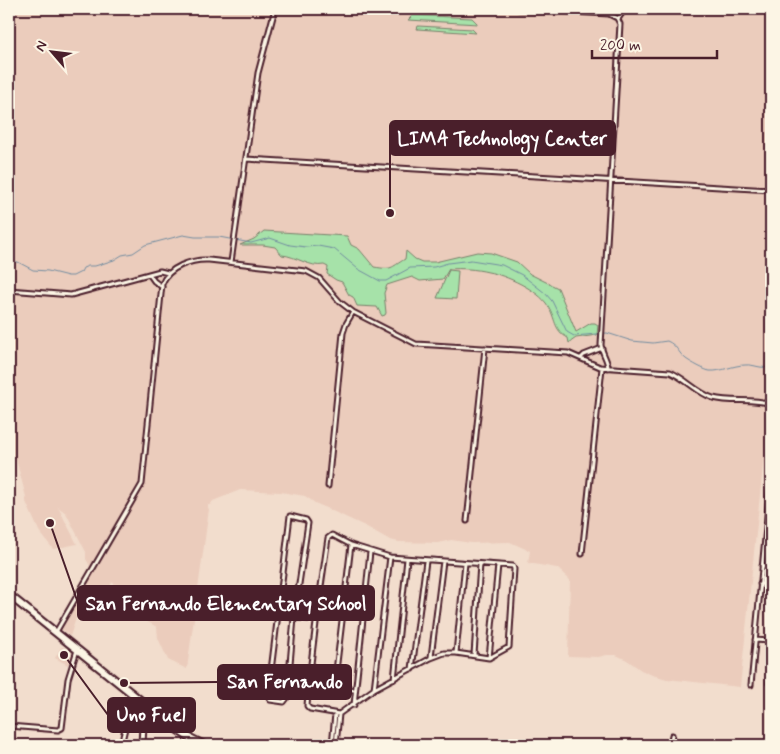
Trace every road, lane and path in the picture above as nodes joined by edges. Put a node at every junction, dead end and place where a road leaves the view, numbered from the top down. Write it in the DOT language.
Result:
graph roads {
  1 [pos="275,9"];
  2 [pos="519,9"];
  3 [pos="626,9"];
  4 [pos="618,19"];
  5 [pos="246,159"];
  6 [pos="611,180"];
  7 [pos="771,190"];
  8 [pos="231,262"];
  9 [pos="168,273"];
  10 [pos="149,274"];
  11 [pos="162,287"];
  12 [pos="9,290"];
  13 [pos="353,312"];
  14 [pos="485,348"];
  15 [pos="602,348"];
  16 [pos="581,358"];
  17 [pos="602,368"];
  18 [pos="608,368"];
  19 [pos="771,404"];
  20 [pos="771,477"];
  21 [pos="328,486"];
  22 [pos="770,495"];
  23 [pos="770,513"];
  24 [pos="467,521"];
  25 [pos="766,531"];
  26 [pos="771,532"];
  27 [pos="351,545"];
  28 [pos="764,548"];
  29 [pos="771,548"];
  30 [pos="370,552"];
  31 [pos="582,554"];
  32 [pos="390,557"];
  33 [pos="406,559"];
  34 [pos="426,560"];
  35 [pos="443,561"];
  36 [pos="465,563"];
  37 [pos="480,564"];
  38 [pos="498,565"];
  39 [pos="762,566"];
  40 [pos="771,567"];
  41 [pos="760,584"];
  42 [pos="771,584"];
  43 [pos="9,595"];
  44 [pos="270,615"];
  45 [pos="277,616"];
  46 [pos="294,618"];
  47 [pos="317,620"];
  48 [pos="55,632"];
  49 [pos="755,640"];
  50 [pos="771,641"];
  51 [pos="76,650"];
  52 [pos="456,653"];
  53 [pos="474,656"];
  54 [pos="432,658"];
  55 [pos="489,658"];
  56 [pos="771,662"];
  57 [pos="412,669"];
  58 [pos="394,679"];
  59 [pos="769,683"];
  60 [pos="751,684"];
  61 [pos="308,686"];
  62 [pos="334,688"];
  63 [pos="354,690"];
  64 [pos="374,690"];
  65 [pos="133,695"];
  66 [pos="144,705"];
  67 [pos="354,705"];
  68 [pos="337,714"];
  69 [pos="9,726"];
  70 [pos="672,735"];
  71 [pos="335,737"];
  72 [pos="188,742"];
  73 [pos="121,745"];
  74 [pos="142,745"];
  75 [pos="204,745"];
  76 [pos="332,745"];
  77 [pos="336,745"];
  78 [pos="670,745"];
  1 -- 5 [label="street"];
  2 -- 4 [label="street"];
  3 -- 4 [label="street"];
  4 -- 6 [label="street"];
  5 -- 6 [label="street"];
  5 -- 8 [label="street"];
  6 -- 7 [label="street"];
  6 -- 15 [label="street"];
  8 -- 9 [label="street"];
  8 -- 13 [label="street"];
  9 -- 10 [label="street"];
  9 -- 11 [label="street"];
  10 -- 11 [label="street"];
  10 -- 12 [label="street"];
  11 -- 48 [label="street"];
  13 -- 14 [label="street"];
  13 -- 21 [label="street"];
  14 -- 16 [label="street"];
  14 -- 24 [label="street"];
  15 -- 16 [label="street"];
  15 -- 18 [label="street"];
  16 -- 17 [label="street"];
  17 -- 18 [label="street"];
  17 -- 31 [label="street"];
  18 -- 19 [label="street"];
  20 -- 22 [label="street"];
  22 -- 23 [label="street"];
  23 -- 25 [label="street"];
  25 -- 26 [label="street"];
  25 -- 28 [label="street"];
  27 -- 30 [label="street"];
  27 -- 47 [label="street"];
  27 -- 62 [label="street"];
  28 -- 29 [label="street"];
  28 -- 39 [label="street"];
  30 -- 32 [label="street"];
  30 -- 63 [label="street"];
  32 -- 33 [label="street"];
  32 -- 64 [label="street"];
  33 -- 34 [label="street"];
  33 -- 58 [label="street"];
  34 -- 35 [label="street"];
  34 -- 57 [label="street"];
  35 -- 36 [label="street"];
  35 -- 54 [label="street"];
  36 -- 37 [label="street"];
  36 -- 52 [label="street"];
  37 -- 38 [label="street"];
  37 -- 53 [label="street"];
  38 -- 55 [label="street"];
  38 -- 55 [label="street"];
  39 -- 40 [label="street"];
  39 -- 41 [label="street"];
  41 -- 42 [label="street"];
  41 -- 49 [label="street"];
  43 -- 48 [label="highway"];
  44 -- 45 [label="street"];
  45 -- 46 [label="street"];
  45 -- 46 [label="street"];
  45 -- 46 [label="street"];
  46 -- 47 [label="street"];
  47 -- 61 [label="street"];
  48 -- 51 [label="highway"];
  49 -- 50 [label="street"];
  49 -- 60 [label="street"];
  51 -- 65 [label="highway"];
  51 -- 69 [label="street"];
  52 -- 53 [label="street"];
  52 -- 54 [label="street"];
  53 -- 55 [label="street"];
  54 -- 57 [label="street"];
  56 -- 59 [label="street"];
  57 -- 58 [label="street"];
  58 -- 64 [label="street"];
  61 -- 62 [label="street"];
  61 -- 68 [label="street"];
  62 -- 63 [label="street"];
  63 -- 67 [label="street"];
  64 -- 67 [label="street"];
  65 -- 66 [label="highway"];
  65 -- 73 [label="street"];
  66 -- 72 [label="highway"];
  66 -- 74 [label="street"];
  67 -- 68 [label="street"];
  68 -- 71 [label="street"];
  70 -- 78 [label="street"];
  71 -- 76 [label="street"];
  71 -- 77 [label="street"];
  72 -- 75 [label="highway"];
}
